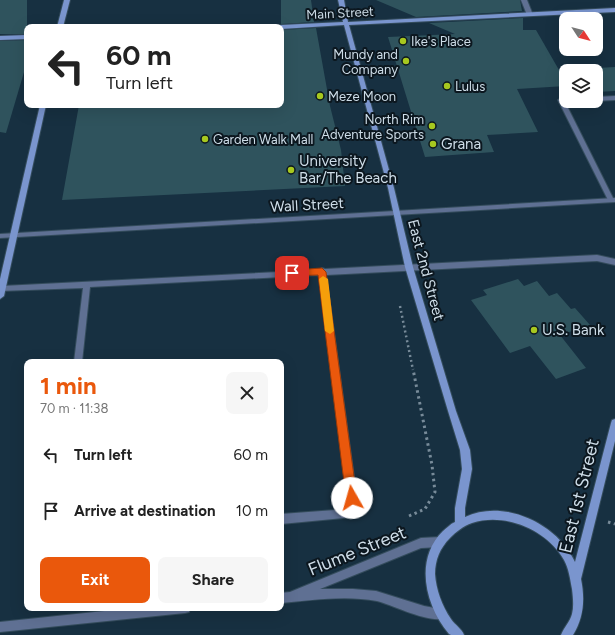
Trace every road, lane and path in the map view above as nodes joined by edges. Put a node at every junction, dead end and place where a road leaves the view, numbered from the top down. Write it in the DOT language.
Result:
graph roads {
  1 [pos="67,0"];
  2 [pos="341,0"];
  3 [pos="524,0"];
  4 [pos="615,10"];
  5 [pos="530,15"];
  6 [pos="61,24"];
  7 [pos="346,24"];
  8 [pos="284,27"];
  9 [pos="24,37"];
  10 [pos="0,38"];
  11 [pos="615,98"];
  12 [pos="603,99"];
  13 [pos="42,108"];
  14 [pos="565,108"];
  15 [pos="613,200"];
  16 [pos="396,213"];
  17 [pos="0,236"];
  18 [pos="14,236"];
  19 [pos="615,262"];
  20 [pos="409,267"];
  21 [pos="392,268"];
  22 [pos="322,272"];
  23 [pos="87,284"];
  24 [pos="1,293"];
  25 [pos="78,359"];
  26 [pos="615,423"];
  27 [pos="409,516"];
  28 [pos="284,519"];
  29 [pos="460,523"];
  30 [pos="440,542"];
  31 [pos="576,578"];
  32 [pos="285,598"];
  33 [pos="156,611"];
  34 [pos="441,614"];
  35 [pos="0,627"];
  36 [pos="460,635"];
  37 [pos="566,635"];
  1 -- 6 [label="street"];
  2 -- 7 [label="street, East 2nd Street"];
  3 -- 5 [label="street"];
  4 -- 5 [label="street, Main Street"];
  5 -- 7 [label="street, Main Street"];
  7 -- 8 [label="street, Main Street"];
  7 -- 16 [label="street, East 2nd Street"];
  9 -- 10 [label="street"];
  11 -- 12 [label="street"];
  13 -- 18 [label="street"];
  14 -- 15 [label="street"];
  15 -- 16 [label="street, Wall Street"];
  16 -- 18 [label="street, Wall Street"];
  16 -- 20 [label="street, East 2nd Street"];
  17 -- 18 [label="street, Wall Street"];
  18 -- 24 [label="street"];
  19 -- 20 [label="street"];
  20 -- 21 [label="street"];
  20 -- 29 [label="street, East 2nd Street"];
  21 -- 22 [label="street"];
  21 -- 27 [label="path"];
  22 -- 23 [label="street"];
  22 -- 28 [label="street"];
  23 -- 24 [label="street"];
  23 -- 25 [label="street"];
  26 -- 31 [label="street, East 1st Street"];
  29 -- 30 [label="street"];
  29 -- 31 [label="street"];
  30 -- 32 [label="street, Flume Street"];
  30 -- 34 [label="street"];
  31 -- 37 [label="street"];
  32 -- 34 [label="street, Flume Street"];
  33 -- 35 [label="street"];
  34 -- 36 [label="street"];
}
